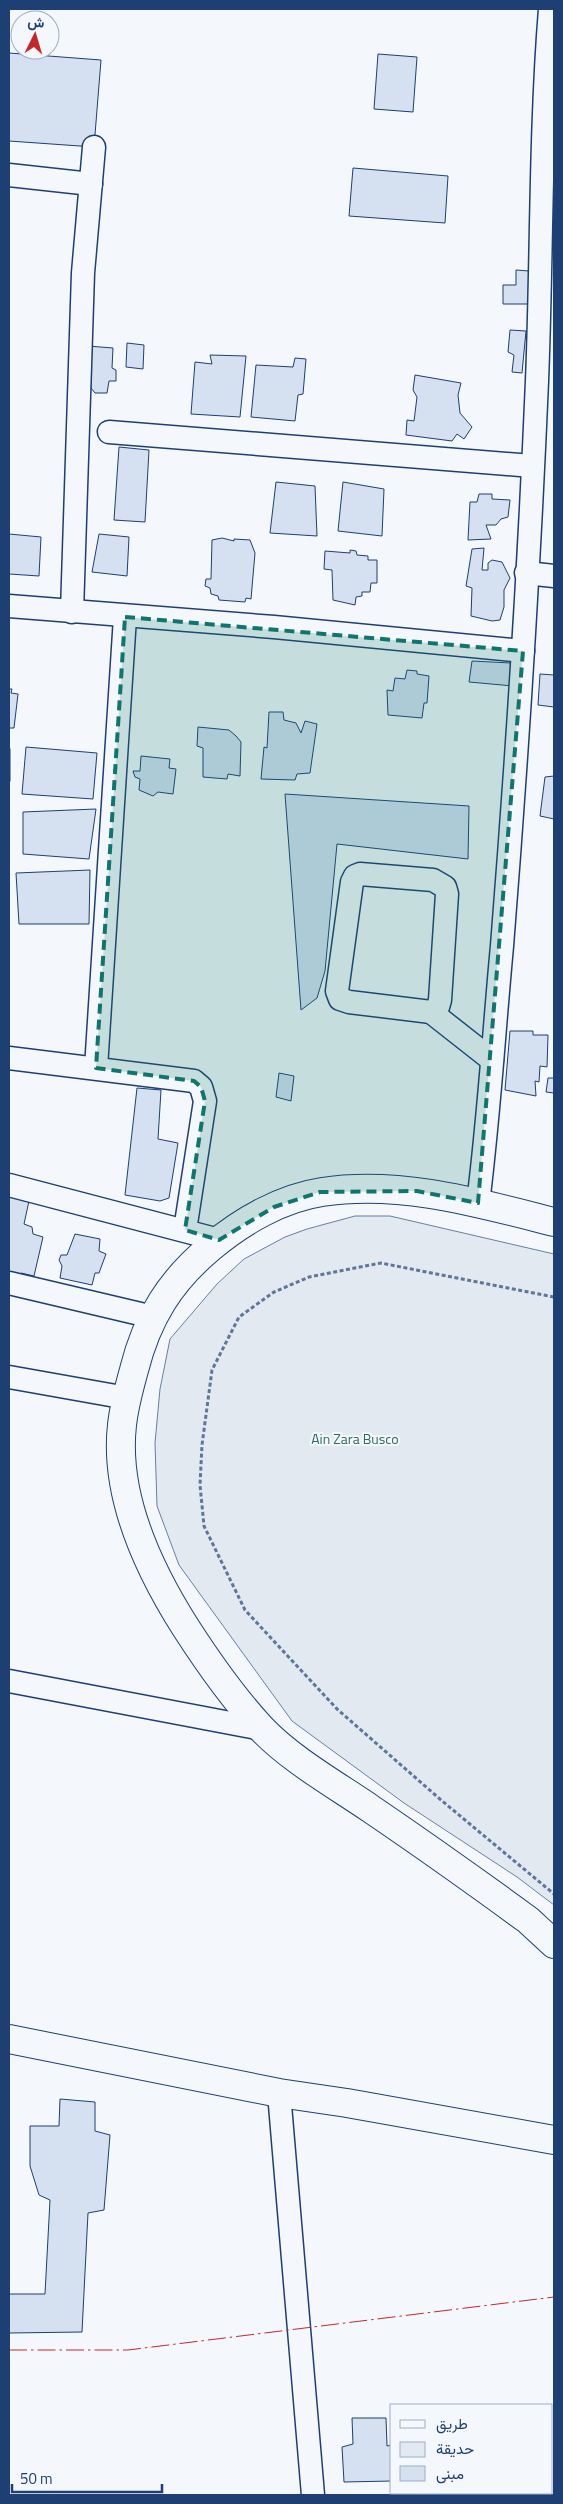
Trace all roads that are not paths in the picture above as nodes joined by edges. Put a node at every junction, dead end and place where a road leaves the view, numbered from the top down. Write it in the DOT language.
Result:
graph roads {
  1 [pos="550,9"];
  2 [pos="94,147"];
  3 [pos="9,175"];
  4 [pos="91,184"];
  5 [pos="548,186"];
  6 [pos="109,432"];
  7 [pos="532,466"];
  8 [pos="526,573"];
  9 [pos="554,576"];
  10 [pos="9,606"];
  11 [pos="72,612"];
  12 [pos="125,617"];
  13 [pos="523,651"];
  14 [pos="432,1012"];
  15 [pos="9,1058"];
  16 [pos="492,1060"];
  17 [pos="96,1068"];
  18 [pos="9,1185"];
  19 [pos="478,1203"];
  20 [pos="554,1222"];
  21 [pos="185,1230"];
  22 [pos="219,1240"];
  23 [pos="9,1282"];
  24 [pos="153,1317"];
  25 [pos="9,1377"];
  26 [pos="127,1398"];
  27 [pos="9,1681"];
  28 [pos="262,1729"];
  29 [pos="554,1944"];
  30 [pos="9,2039"];
  31 [pos="279,2093"];
  32 [pos="554,2140"];
  33 [pos="313,2495"];
  1 -- 5 [label="street"];
  2 -- 4 [label="street"];
  3 -- 4 [label="street"];
  4 -- 11 [label="street"];
  5 -- 7 [label="street"];
  6 -- 7 [label="street"];
  7 -- 8 [label="street"];
  8 -- 9 [label="street"];
  8 -- 13 [label="street"];
  10 -- 11 [label="street"];
  11 -- 12 [label="street"];
  12 -- 13 [label="street"];
  12 -- 17 [label="street"];
  13 -- 16 [label="street"];
  14 -- 14 [label="street"];
  14 -- 16 [label="street"];
  15 -- 17 [label="street"];
  16 -- 19 [label="street"];
  17 -- 21 [label="street"];
  18 -- 21 [label="street"];
  19 -- 20 [label="main road"];
  19 -- 22 [label="main road"];
  21 -- 22 [label="street"];
  22 -- 24 [label="main road"];
  23 -- 24 [label="street"];
  24 -- 26 [label="main road"];
  25 -- 26 [label="street"];
  26 -- 28 [label="main road"];
  27 -- 28 [label="street"];
  28 -- 29 [label="main road"];
  30 -- 31 [label="main road"];
  31 -- 32 [label="main road"];
  31 -- 33 [label="street"];
}
